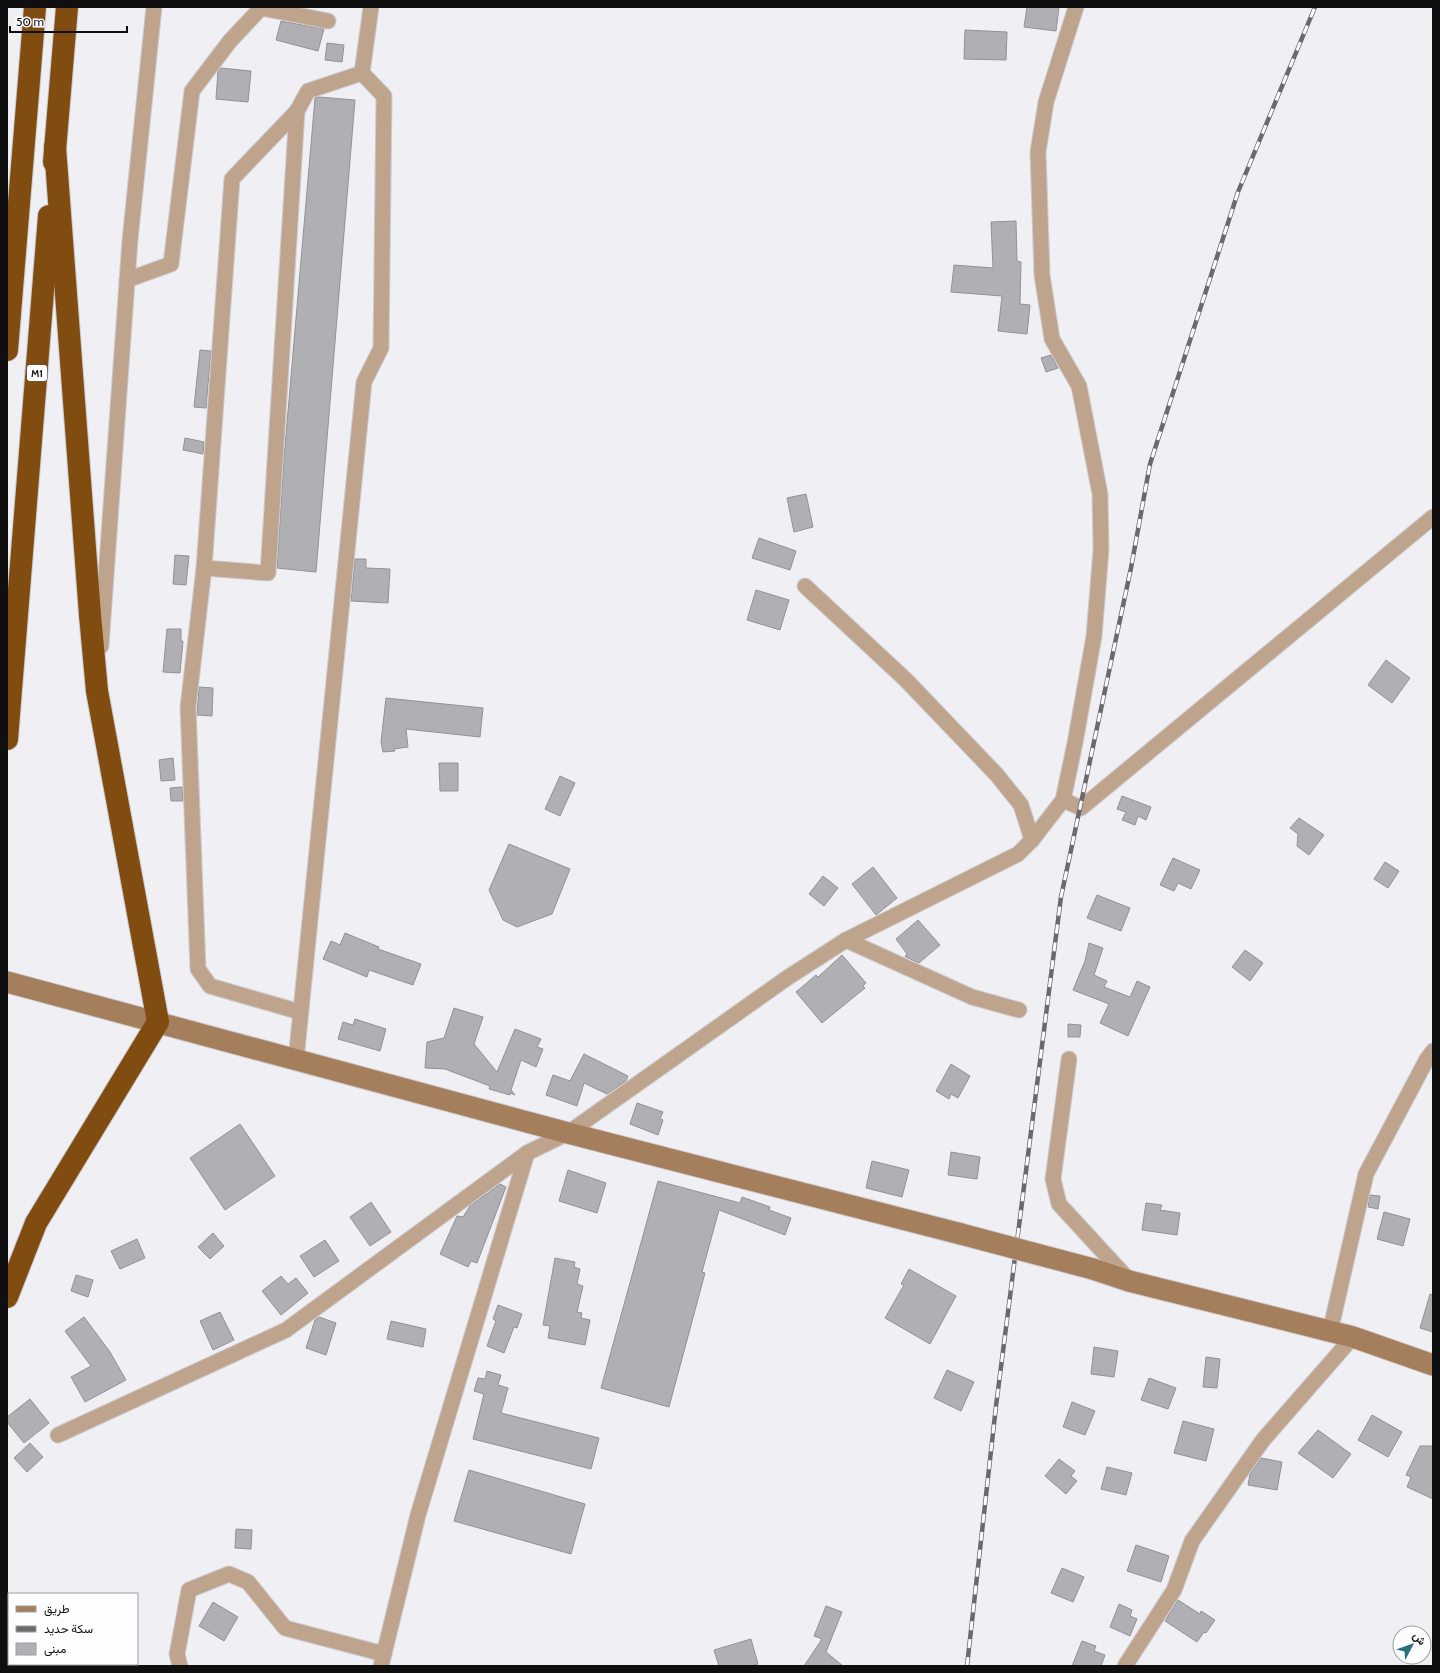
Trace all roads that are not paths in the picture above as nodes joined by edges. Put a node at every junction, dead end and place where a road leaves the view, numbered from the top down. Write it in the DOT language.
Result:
graph roads {
  1 [pos="35,7"];
  2 [pos="67,7"];
  3 [pos="154,7"];
  4 [pos="372,7"];
  5 [pos="1076,7"];
  6 [pos="328,21"];
  7 [pos="362,73"];
  8 [pos="297,111"];
  9 [pos="55,148"];
  10 [pos="20,188"];
  11 [pos="7,245"];
  12 [pos="127,280"];
  13 [pos="7,350"];
  14 [pos="1433,517"];
  15 [pos="204,568"];
  16 [pos="805,586"];
  17 [pos="97,690"];
  18 [pos="7,739"];
  19 [pos="1063,800"];
  20 [pos="1032,840"];
  21 [pos="846,940"];
  22 [pos="7,982"];
  23 [pos="1019,1010"];
  24 [pos="300,1012"];
  25 [pos="158,1022"];
  26 [pos="1433,1051"];
  27 [pos="1069,1059"];
  28 [pos="296,1060"];
  29 [pos="568,1133"];
  30 [pos="527,1153"];
  31 [pos="1129,1281"];
  32 [pos="7,1297"];
  33 [pos="1330,1332"];
  34 [pos="1353,1337"];
  35 [pos="1433,1365"];
  36 [pos="58,1435"];
  37 [pos="383,1660"];
  38 [pos="180,1666"];
  39 [pos="1125,1666"];
  1 -- 10 [label="highway"];
  2 -- 9 [label="highway, M1"];
  3 -- 12 [label="street"];
  4 -- 7 [label="street"];
  5 -- 19 [label="street"];
  6 -- 12 [label="street"];
  7 -- 8 [label="street"];
  7 -- 24 [label="street"];
  8 -- 15 [label="street"];
  8 -- 15 [label="street"];
  9 -- 17 [label="highway"];
  9 -- 18 [label="highway, M1"];
  10 -- 11 [label="highway"];
  10 -- 13 [label="highway"];
  12 -- 17 [label="street"];
  14 -- 19 [label="street"];
  15 -- 24 [label="street"];
  16 -- 20 [label="street"];
  17 -- 25 [label="highway"];
  19 -- 20 [label="street"];
  20 -- 21 [label="street"];
  21 -- 23 [label="street"];
  21 -- 29 [label="street"];
  22 -- 25 [label="main road"];
  24 -- 28 [label="street"];
  25 -- 28 [label="main road"];
  25 -- 32 [label="highway"];
  26 -- 33 [label="street"];
  27 -- 31 [label="street"];
  28 -- 29 [label="main road"];
  29 -- 30 [label="street"];
  29 -- 31 [label="main road, bridge"];
  30 -- 36 [label="street"];
  30 -- 37 [label="street"];
  31 -- 33 [label="main road"];
  33 -- 34 [label="main road"];
  34 -- 35 [label="main road"];
  34 -- 39 [label="street"];
  37 -- 38 [label="street"];
}
